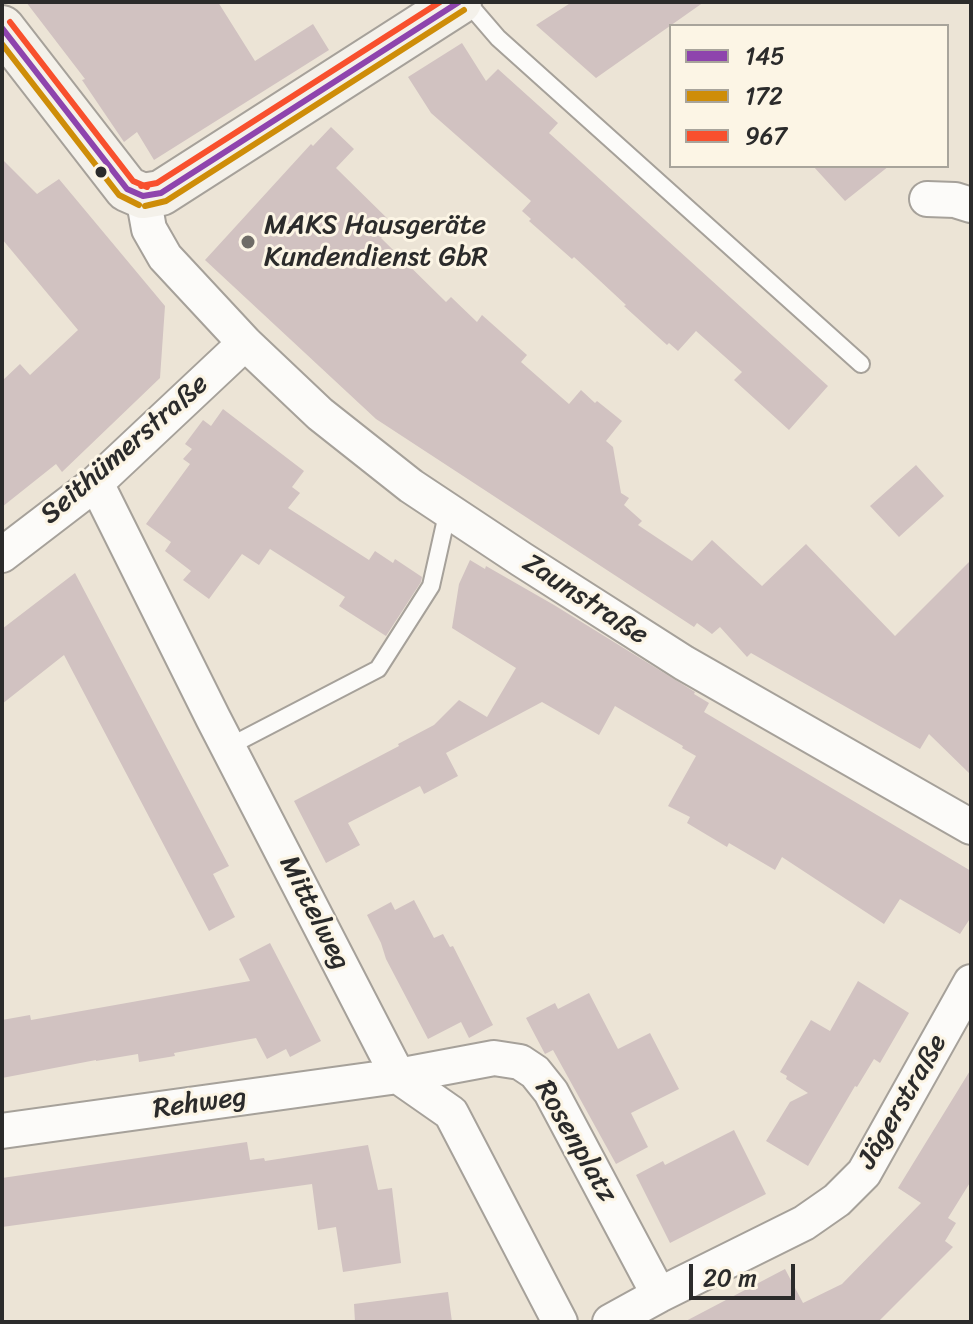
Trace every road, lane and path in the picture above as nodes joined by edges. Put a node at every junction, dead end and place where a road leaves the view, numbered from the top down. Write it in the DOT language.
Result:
graph roads {
  1 [pos="459,2"];
  2 [pos="467,2"];
  3 [pos="2,28"];
  4 [pos="143,196"];
  5 [pos="927,199"];
  6 [pos="971,205"];
  7 [pos="245,343"];
  8 [pos="861,364"];
  9 [pos="96,483"];
  10 [pos="448,510"];
  11 [pos="2,555"];
  12 [pos="228,747"];
  13 [pos="971,827"];
  14 [pos="971,982"];
  15 [pos="398,1076"];
  16 [pos="2,1131"];
  17 [pos="659,1295"];
  18 [pos="560,1322"];
  19 [pos="610,1322"];
  1 -- 4 [label="street"];
  2 -- 8 [label="lane"];
  3 -- 4 [label="street"];
  4 -- 7 [label="street, Zaunstraße"];
  5 -- 6 [label="street"];
  7 -- 9 [label="street, Seithümerstraße"];
  7 -- 10 [label="street, Zaunstraße"];
  9 -- 11 [label="street, Seithümerstraße"];
  9 -- 12 [label="street, Mittelweg"];
  10 -- 12 [label="lane"];
  10 -- 13 [label="street, Zaunstraße"];
  12 -- 15 [label="street, Mittelweg"];
  14 -- 17 [label="street, Jägerstraße"];
  15 -- 16 [label="street, Rehweg"];
  15 -- 17 [label="street, Rosenplatz"];
  15 -- 18 [label="street, Mittelweg"];
  17 -- 19 [label="street, Jägerstraße"];
}
